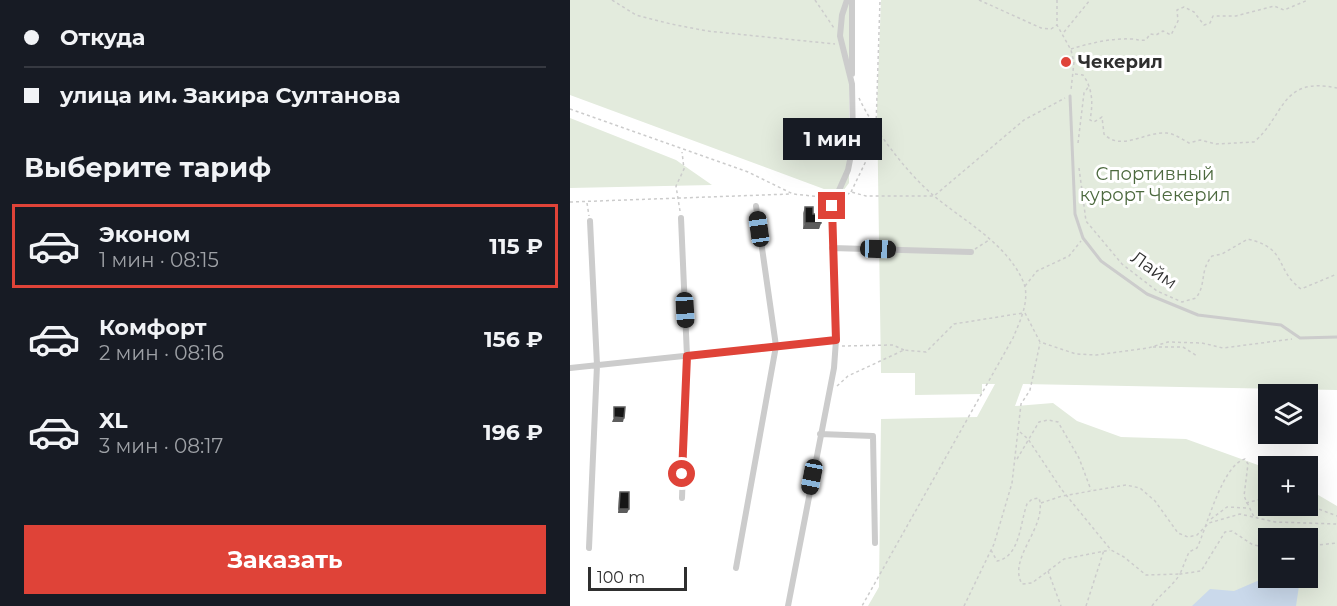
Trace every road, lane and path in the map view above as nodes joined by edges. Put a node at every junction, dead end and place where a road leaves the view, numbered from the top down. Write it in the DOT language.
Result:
graph roads {
  1 [pos="612,0"];
  2 [pos="815,0"];
  3 [pos="846,0"];
  4 [pos="852,0"];
  5 [pos="880,0"];
  6 [pos="979,0"];
  7 [pos="1058,0"];
  8 [pos="1090,0"];
  9 [pos="1308,0"];
  10 [pos="1058,25"];
  11 [pos="1064,33"];
  12 [pos="841,40"];
  13 [pos="1071,50"];
  14 [pos="1075,74"];
  15 [pos="852,84"];
  16 [pos="1089,86"];
  17 [pos="1337,88"];
  18 [pos="1070,96"];
  19 [pos="570,109"];
  20 [pos="876,127"];
  21 [pos="1077,147"];
  22 [pos="682,151"];
  23 [pos="1078,166"];
  24 [pos="851,192"];
  25 [pos="793,194"];
  26 [pos="934,196"];
  27 [pos="679,198"];
  28 [pos="570,202"];
  29 [pos="587,202"];
  30 [pos="756,206"];
  31 [pos="832,206"];
  32 [pos="681,218"];
  33 [pos="590,221"];
  34 [pos="1083,238"];
  35 [pos="989,239"];
  36 [pos="832,248"];
  37 [pos="971,252"];
  38 [pos="1337,274"];
  39 [pos="1024,287"];
  40 [pos="1024,312"];
  41 [pos="1337,337"];
  42 [pos="1300,338"];
  43 [pos="1040,342"];
  44 [pos="835,344"];
  45 [pos="776,346"];
  46 [pos="1148,348"];
  47 [pos="904,350"];
  48 [pos="687,356"];
  49 [pos="1197,356"];
  50 [pos="597,365"];
  51 [pos="570,369"];
  52 [pos="827,396"];
  53 [pos="1020,432"];
  54 [pos="820,434"];
  55 [pos="1028,439"];
  56 [pos="1015,463"];
  57 [pos="1092,492"];
  58 [pos="1067,496"];
  59 [pos="681,498"];
  60 [pos="1258,498"];
  61 [pos="1041,503"];
  62 [pos="1245,504"];
  63 [pos="1248,508"];
  64 [pos="1318,509"];
  65 [pos="1337,516"];
  66 [pos="1254,517"];
  67 [pos="1210,519"];
  68 [pos="1209,523"];
  69 [pos="1337,524"];
  70 [pos="875,543"];
  71 [pos="1337,543"];
  72 [pos="1258,545"];
  73 [pos="1318,545"];
  74 [pos="589,548"];
  75 [pos="991,550"];
  76 [pos="1104,550"];
  77 [pos="1111,550"];
  78 [pos="736,568"];
  79 [pos="1048,571"];
  80 [pos="1180,574"];
  81 [pos="788,606"];
  82 [pos="862,606"];
  83 [pos="964,606"];
  84 [pos="1061,606"];
  85 [pos="1086,606"];
  86 [pos="1152,606"];
  1 -- 12 [label="path"];
  2 -- 12 [label="path"];
  3 -- 12 [label="street"];
  4 -- 15 [label="street"];
  5 -- 20 [label="path"];
  6 -- 10 [label="path"];
  7 -- 10 [label="path"];
  8 -- 11 [label="path"];
  9 -- 13 [label="path"];
  10 -- 11 [label="path"];
  11 -- 13 [label="path"];
  12 -- 15 [label="street"];
  13 -- 14 [label="path"];
  14 -- 16 [label="path"];
  14 -- 18 [label="path"];
  15 -- 20 [label="path"];
  15 -- 31 [label="street"];
  16 -- 17 [label="path"];
  16 -- 21 [label="path"];
  18 -- 26 [label="path"];
  18 -- 34 [label="lane"];
  19 -- 22 [label="path"];
  20 -- 24 [label="path"];
  20 -- 26 [label="path"];
  22 -- 25 [label="path"];
  22 -- 27 [label="path"];
  23 -- 38 [label="path, Лайм"];
  24 -- 26 [label="path"];
  24 -- 31 [label="path"];
  25 -- 27 [label="path"];
  25 -- 31 [label="path"];
  26 -- 35 [label="path"];
  27 -- 29 [label="path"];
  27 -- 32 [label="path"];
  28 -- 29 [label="path"];
  29 -- 33 [label="path"];
  30 -- 45 [label="street"];
  31 -- 36 [label="street"];
  32 -- 48 [label="street"];
  33 -- 50 [label="street"];
  34 -- 39 [label="path"];
  34 -- 42 [label="lane"];
  35 -- 37 [label="path"];
  35 -- 39 [label="path"];
  36 -- 37 [label="street"];
  36 -- 44 [label="street"];
  39 -- 40 [label="path"];
  40 -- 43 [label="path"];
  40 -- 47 [label="path"];
  40 -- 82 [label="path"];
  41 -- 42 [label="lane"];
  42 -- 46 [label="path"];
  43 -- 46 [label="path"];
  43 -- 53 [label="path"];
  44 -- 45 [label="street"];
  44 -- 47 [label="path"];
  44 -- 52 [label="street"];
  45 -- 48 [label="street"];
  45 -- 78 [label="street"];
  46 -- 49 [label="path"];
  47 -- 52 [label="path"];
  48 -- 50 [label="street"];
  48 -- 59 [label="street"];
  50 -- 51 [label="street"];
  50 -- 74 [label="street"];
  52 -- 54 [label="street"];
  53 -- 55 [label="path"];
  53 -- 56 [label="path"];
  54 -- 70 [label="street"];
  54 -- 81 [label="street"];
  55 -- 56 [label="path"];
  55 -- 57 [label="path"];
  55 -- 58 [label="path"];
  56 -- 75 [label="path"];
  57 -- 58 [label="path"];
  57 -- 68 [label="path"];
  58 -- 61 [label="path"];
  58 -- 77 [label="path"];
  60 -- 62 [label="path"];
  61 -- 75 [label="path"];
  61 -- 79 [label="path"];
  62 -- 63 [label="path"];
  62 -- 67 [label="path"];
  63 -- 66 [label="path"];
  63 -- 67 [label="path"];
  64 -- 65 [label="path"];
  66 -- 68 [label="path"];
  66 -- 69 [label="path"];
  67 -- 68 [label="path"];
  68 -- 80 [label="path"];
  71 -- 73 [label="path"];
  72 -- 80 [label="path"];
  75 -- 83 [label="path"];
  76 -- 77 [label="path"];
  76 -- 79 [label="path"];
  76 -- 85 [label="path"];
  77 -- 80 [label="path"];
  79 -- 84 [label="path"];
  80 -- 86 [label="path"];
}
